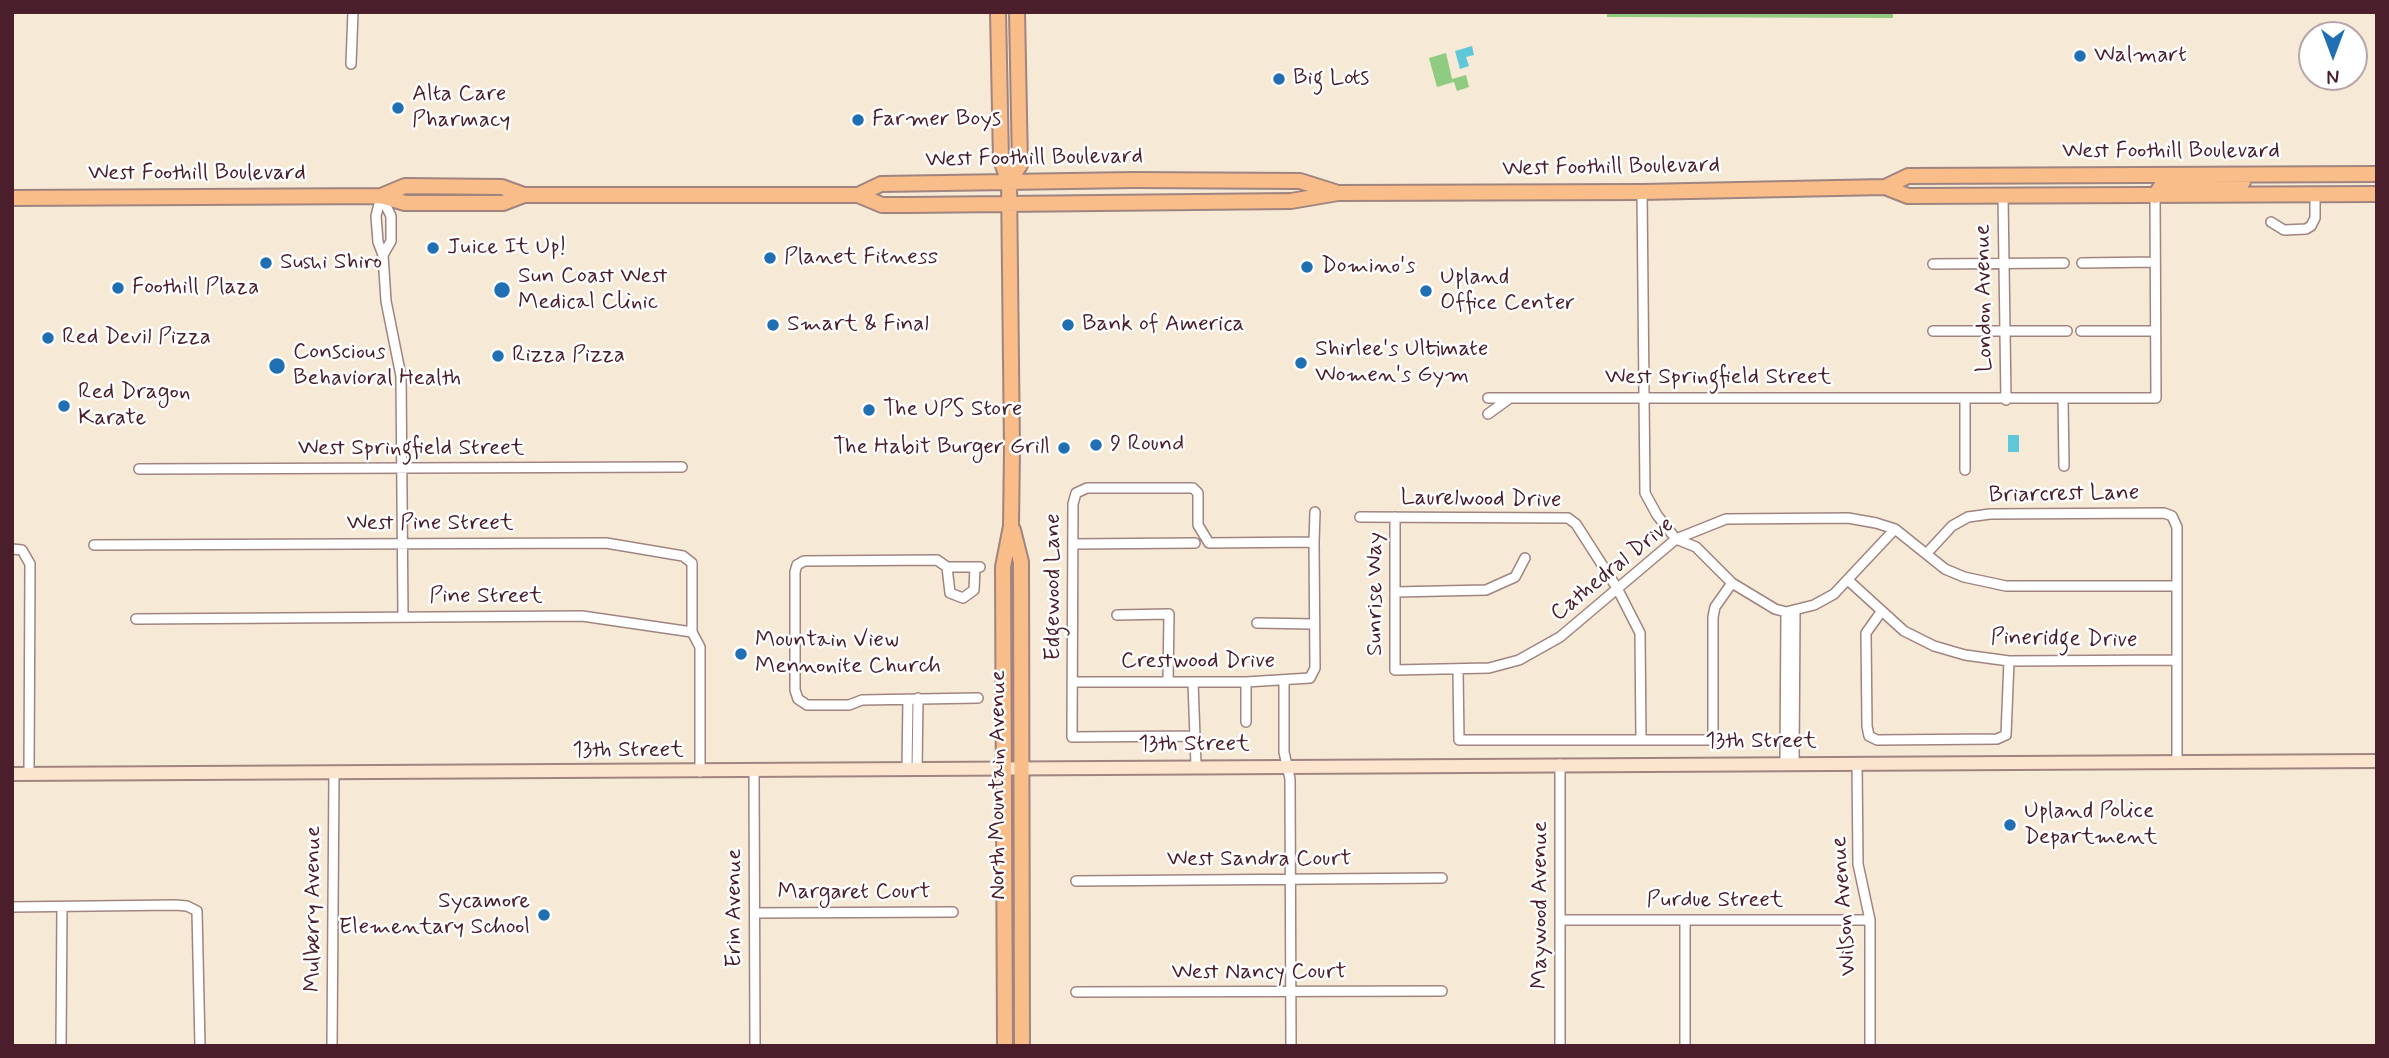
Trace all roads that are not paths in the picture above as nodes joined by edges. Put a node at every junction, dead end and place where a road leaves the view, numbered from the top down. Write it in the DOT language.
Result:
graph roads {
  1 [pos="353,12"];
  2 [pos="998,12"];
  3 [pos="1017,12"];
  4 [pos="351,64"];
  5 [pos="2264,174"];
  6 [pos="2377,174"];
  7 [pos="2157,175"];
  8 [pos="1976,176"];
  9 [pos="1009,182"];
  10 [pos="1885,187"];
  11 [pos="1643,192"];
  12 [pos="1338,193"];
  13 [pos="2377,194"];
  14 [pos="858,195"];
  15 [pos="2155,195"];
  16 [pos="2315,195"];
  17 [pos="381,196"];
  18 [pos="1915,196"];
  19 [pos="2083,196"];
  20 [pos="2003,197"];
  21 [pos="12,198"];
  22 [pos="1009,205"];
  23 [pos="2271,222"];
  24 [pos="383,255"];
  25 [pos="2082,262"];
  26 [pos="2155,262"];
  27 [pos="2004,263"];
  28 [pos="2064,263"];
  29 [pos="1933,264"];
  30 [pos="1933,331"];
  31 [pos="2067,331"];
  32 [pos="2081,331"];
  33 [pos="2155,331"];
  34 [pos="2005,332"];
  35 [pos="1512,397"];
  36 [pos="1644,397"];
  37 [pos="1488,398"];
  38 [pos="1965,399"];
  39 [pos="2006,400"];
  40 [pos="2063,400"];
  41 [pos="1488,414"];
  42 [pos="2064,466"];
  43 [pos="682,467"];
  44 [pos="139,469"];
  45 [pos="401,469"];
  46 [pos="1965,470"];
  47 [pos="1315,512"];
  48 [pos="1360,517"];
  49 [pos="1395,517"];
  50 [pos="1012,526"];
  51 [pos="1895,529"];
  52 [pos="1676,539"];
  53 [pos="1314,542"];
  54 [pos="1195,543"];
  55 [pos="402,544"];
  56 [pos="1073,544"];
  57 [pos="94,545"];
  58 [pos="17,549"];
  59 [pos="1927,553"];
  60 [pos="1525,558"];
  61 [pos="947,567"];
  62 [pos="1849,581"];
  63 [pos="1732,583"];
  64 [pos="2176,586"];
  65 [pos="1616,588"];
  66 [pos="1395,592"];
  67 [pos="1790,611"];
  68 [pos="1881,612"];
  69 [pos="1117,615"];
  70 [pos="403,616"];
  71 [pos="136,619"];
  72 [pos="1257,623"];
  73 [pos="1314,624"];
  74 [pos="692,632"];
  75 [pos="2176,660"];
  76 [pos="2009,661"];
  77 [pos="1395,670"];
  78 [pos="1458,670"];
  79 [pos="1284,681"];
  80 [pos="1074,682"];
  81 [pos="1168,682"];
  82 [pos="1194,682"];
  83 [pos="1246,682"];
  84 [pos="978,698"];
  85 [pos="913,699"];
  86 [pos="1246,722"];
  87 [pos="1195,736"];
  88 [pos="1642,740"];
  89 [pos="2377,761"];
  90 [pos="1789,763"];
  91 [pos="1857,763"];
  92 [pos="2177,763"];
  93 [pos="1560,764"];
  94 [pos="1196,765"];
  95 [pos="1287,765"];
  96 [pos="1021,767"];
  97 [pos="1004,768"];
  98 [pos="912,770"];
  99 [pos="754,771"];
  100 [pos="334,772"];
  101 [pos="700,772"];
  102 [pos="12,774"];
  103 [pos="29,774"];
  104 [pos="1442,878"];
  105 [pos="1290,879"];
  106 [pos="1076,881"];
  107 [pos="12,907"];
  108 [pos="62,907"];
  109 [pos="953,912"];
  110 [pos="755,913"];
  111 [pos="1560,920"];
  112 [pos="1685,920"];
  113 [pos="1870,920"];
  114 [pos="1441,991"];
  115 [pos="1076,992"];
  116 [pos="1292,993"];
  117 [pos="61,1046"];
  118 [pos="200,1046"];
  119 [pos="332,1046"];
  120 [pos="755,1046"];
  121 [pos="1005,1046"];
  122 [pos="1022,1046"];
  123 [pos="1291,1046"];
  124 [pos="1560,1046"];
  125 [pos="1685,1046"];
  126 [pos="1870,1046"];
  1 -- 4 [label="street"];
  2 -- 9 [label="main road, North Mountain Avenue"];
  3 -- 9 [label="main road, North Mountain Avenue"];
  5 -- 6 [label="main road, West Foothill Boulevard"];
  5 -- 7 [label="main road, West Foothill Boulevard"];
  5 -- 15 [label="main road"];
  7 -- 8 [label="main road, West Foothill Boulevard"];
  7 -- 19 [label="main road"];
  8 -- 10 [label="main road, West Foothill Boulevard"];
  8 -- 18 [label="main road"];
  9 -- 12 [label="main road, West Foothill Boulevard"];
  9 -- 14 [label="main road, West Foothill Boulevard"];
  9 -- 22 [label="main road, North Mountain Avenue"];
  10 -- 11 [label="main road, West Foothill Boulevard"];
  10 -- 18 [label="main road, West Foothill Boulevard"];
  11 -- 12 [label="main road, West Foothill Boulevard"];
  11 -- 36 [label="street"];
  12 -- 22 [label="main road, West Foothill Boulevard"];
  13 -- 16 [label="main road, West Foothill Boulevard"];
  14 -- 17 [label="main road, West Foothill Boulevard"];
  14 -- 22 [label="main road, West Foothill Boulevard"];
  15 -- 16 [label="main road, West Foothill Boulevard"];
  15 -- 19 [label="main road, West Foothill Boulevard"];
  15 -- 26 [label="street"];
  16 -- 23 [label="street"];
  17 -- 21 [label="main road, West Foothill Boulevard"];
  17 -- 24 [label="street"];
  17 -- 24 [label="street"];
  18 -- 20 [label="main road, West Foothill Boulevard"];
  19 -- 20 [label="main road, West Foothill Boulevard"];
  20 -- 27 [label="street, London Avenue"];
  22 -- 50 [label="main road, North Mountain Avenue"];
  24 -- 45 [label="street"];
  25 -- 26 [label="street"];
  26 -- 33 [label="street"];
  27 -- 28 [label="street"];
  27 -- 29 [label="street"];
  27 -- 34 [label="street, London Avenue"];
  30 -- 34 [label="street"];
  31 -- 34 [label="street"];
  32 -- 33 [label="street"];
  33 -- 40 [label="street, West Springfield Street"];
  34 -- 39 [label="street, London Avenue"];
  35 -- 36 [label="street, West Springfield Street"];
  35 -- 37 [label="street, West Springfield Street"];
  35 -- 41 [label="street"];
  36 -- 38 [label="street, West Springfield Street"];
  36 -- 52 [label="street"];
  38 -- 39 [label="street, West Springfield Street"];
  38 -- 46 [label="street"];
  39 -- 40 [label="street, West Springfield Street"];
  40 -- 42 [label="street"];
  43 -- 45 [label="street, West Springfield Street"];
  44 -- 45 [label="street, West Springfield Street"];
  45 -- 55 [label="street"];
  47 -- 53 [label="street"];
  48 -- 49 [label="street, Laurelwood Drive"];
  49 -- 65 [label="street, Laurelwood Drive"];
  49 -- 66 [label="street, Sunrise Way"];
  50 -- 96 [label="main road, North Mountain Avenue"];
  50 -- 97 [label="main road, North Mountain Avenue"];
  51 -- 52 [label="street, Cathedral Drive"];
  51 -- 59 [label="street, Cathedral Drive"];
  51 -- 62 [label="street"];
  52 -- 63 [label="street"];
  52 -- 65 [label="street, Cathedral Drive"];
  53 -- 56 [label="street, Edgewood Lane"];
  53 -- 73 [label="street"];
  54 -- 56 [label="street"];
  55 -- 57 [label="street, West Pine Street"];
  55 -- 70 [label="street"];
  55 -- 74 [label="street, West Pine Street"];
  56 -- 80 [label="street, Edgewood Lane"];
  58 -- 103 [label="street"];
  59 -- 64 [label="street, Cathedral Drive"];
  59 -- 64 [label="street, Briarcrest Lane"];
  60 -- 66 [label="street"];
  61 -- 61 [label="street"];
  61 -- 85 [label="street"];
  62 -- 67 [label="street"];
  62 -- 68 [label="street, Pineridge Drive"];
  63 -- 67 [label="street"];
  63 -- 88 [label="street"];
  64 -- 75 [label="street"];
  65 -- 78 [label="street, Cathedral Drive"];
  65 -- 88 [label="street, Laurelwood Drive"];
  66 -- 77 [label="street, Sunrise Way"];
  67 -- 90 [label="street"];
  68 -- 76 [label="street, Pineridge Drive"];
  68 -- 76 [label="street"];
  69 -- 81 [label="street"];
  70 -- 71 [label="street, Pine Street"];
  70 -- 74 [label="street, Pine Street"];
  72 -- 73 [label="street"];
  73 -- 79 [label="street, Crestwood Drive"];
  74 -- 101 [label="street"];
  75 -- 76 [label="street, Pineridge Drive"];
  75 -- 92 [label="street"];
  77 -- 78 [label="street, Cathedral Drive"];
  78 -- 88 [label="street"];
  79 -- 83 [label="street, Crestwood Drive"];
  79 -- 95 [label="street"];
  80 -- 81 [label="street, Crestwood Drive"];
  80 -- 87 [label="street, Edgewood Lane"];
  81 -- 82 [label="street, Crestwood Drive"];
  82 -- 83 [label="street, Crestwood Drive"];
  82 -- 87 [label="street"];
  83 -- 86 [label="street"];
  84 -- 85 [label="street"];
  85 -- 98 [label="street"];
  87 -- 94 [label="street"];
  89 -- 92 [label="street, 13th Street"];
  90 -- 91 [label="street, 13th Street"];
  90 -- 93 [label="street, 13th Street"];
  91 -- 92 [label="street, 13th Street"];
  91 -- 113 [label="street, Wilson Avenue"];
  93 -- 95 [label="street, 13th Street"];
  93 -- 111 [label="street, Maywood Avenue"];
  94 -- 95 [label="street, 13th Street"];
  94 -- 96 [label="street, 13th Street"];
  95 -- 105 [label="street"];
  96 -- 97 [label="street, 13th Street"];
  96 -- 122 [label="main road, North Mountain Avenue"];
  97 -- 98 [label="street, 13th Street"];
  97 -- 121 [label="main road, North Mountain Avenue"];
  98 -- 99 [label="street, 13th Street"];
  99 -- 101 [label="street, 13th Street"];
  99 -- 110 [label="street, Erin Avenue"];
  100 -- 101 [label="street, 13th Street"];
  100 -- 103 [label="street, 13th Street"];
  100 -- 119 [label="street, Mulberry Avenue"];
  102 -- 103 [label="street, 13th Street"];
  104 -- 105 [label="street, West Sandra Court"];
  105 -- 106 [label="street, West Sandra Court"];
  105 -- 116 [label="street"];
  107 -- 108 [label="street"];
  108 -- 117 [label="street"];
  108 -- 118 [label="street"];
  109 -- 110 [label="street, Margaret Court"];
  110 -- 120 [label="street, Erin Avenue"];
  111 -- 112 [label="street, Purdue Street"];
  111 -- 124 [label="street, Maywood Avenue"];
  112 -- 113 [label="street, Purdue Street"];
  112 -- 125 [label="street"];
  113 -- 126 [label="street, Wilson Avenue"];
  114 -- 116 [label="street, West Nancy Court"];
  115 -- 116 [label="street, West Nancy Court"];
  116 -- 123 [label="street"];
}
